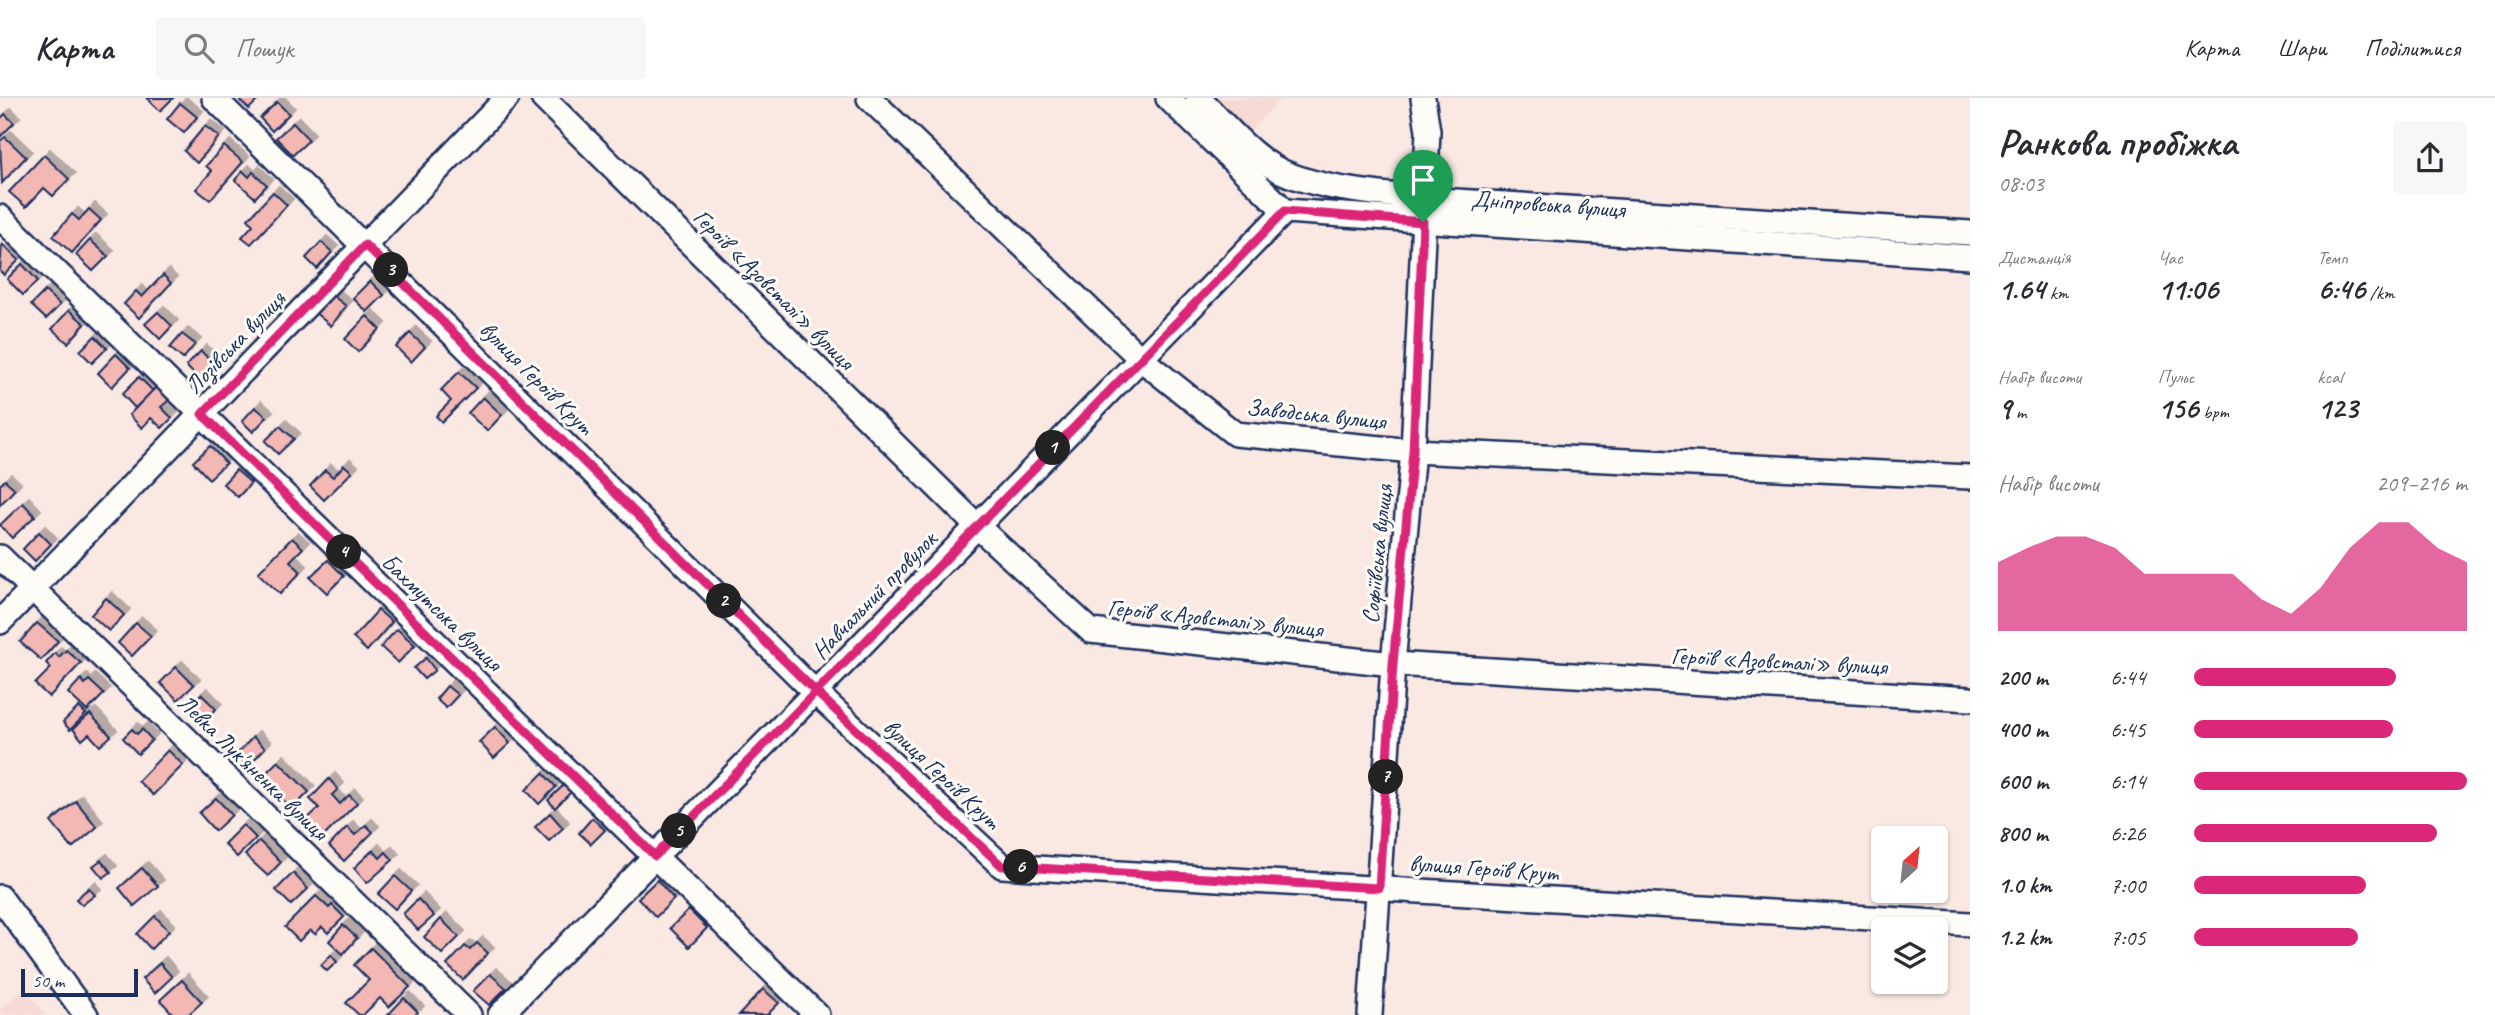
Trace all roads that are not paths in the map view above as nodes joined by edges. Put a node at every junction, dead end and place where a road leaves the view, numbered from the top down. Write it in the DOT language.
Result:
graph roads {
  1 [pos="214,98"];
  2 [pos="507,98"];
  3 [pos="544,98"];
  4 [pos="869,98"];
  5 [pos="1168,98"];
  6 [pos="1198,98"];
  7 [pos="1423,98"];
  8 [pos="1285,211"];
  9 [pos="1423,211"];
  10 [pos="0,218"];
  11 [pos="1970,233"];
  12 [pos="365,245"];
  13 [pos="1970,257"];
  14 [pos="1141,359"];
  15 [pos="202,414"];
  16 [pos="1413,451"];
  17 [pos="1970,477"];
  18 [pos="977,526"];
  19 [pos="0,557"];
  20 [pos="32,589"];
  21 [pos="0,622"];
  22 [pos="1393,664"];
  23 [pos="816,692"];
  24 [pos="1970,699"];
  25 [pos="655,856"];
  26 [pos="1379,888"];
  27 [pos="0,897"];
  28 [pos="1970,924"];
  29 [pos="86,1015"];
  30 [pos="469,1015"];
  31 [pos="500,1015"];
  32 [pos="817,1015"];
  33 [pos="1370,1015"];
  1 -- 12 [label="street, вулиця Героїв Крут"];
  2 -- 12 [label="street, Лозівська вулиця"];
  3 -- 18 [label="street, Героїв «Азовсталі» вулиця"];
  4 -- 14 [label="street, Заводська вулиця"];
  5 -- 8 [label="street"];
  6 -- 9 [label="street, Дніпровська вулиця"];
  7 -- 9 [label="street, Софіївська вулиця"];
  8 -- 9 [label="street, Дніпровська вулиця"];
  8 -- 14 [label="street, Навчальний провулок"];
  9 -- 11 [label="street, Дніпровська вулиця"];
  9 -- 13 [label="street, Дніпровська вулиця"];
  9 -- 16 [label="street, Софіївська вулиця"];
  10 -- 15 [label="street, Бахмутська вулиця"];
  12 -- 15 [label="street, Лозівська вулиця"];
  12 -- 23 [label="street, вулиця Героїв Крут"];
  14 -- 16 [label="street, Заводська вулиця"];
  14 -- 18 [label="street, Навчальний провулок"];
  15 -- 20 [label="street, Лозівська вулиця"];
  15 -- 25 [label="street, Бахмутська вулиця"];
  16 -- 17 [label="street, Заводська вулиця"];
  16 -- 22 [label="street, Софіївська вулиця"];
  18 -- 22 [label="street, Героїв «Азовсталі» вулиця"];
  18 -- 23 [label="street, Навчальний провулок"];
  19 -- 20 [label="street, Левка Лук'яненка вулиця"];
  20 -- 21 [label="street, Лозівська вулиця"];
  20 -- 30 [label="street, Левка Лук'яненка вулиця"];
  22 -- 24 [label="street, Героїв «Азовсталі» вулиця"];
  22 -- 26 [label="street, Софіївська вулиця"];
  23 -- 25 [label="street, Навчальний провулок"];
  23 -- 26 [label="street, вулиця Героїв Крут"];
  25 -- 31 [label="street, Навчальний провулок"];
  25 -- 32 [label="street, Бахмутська вулиця"];
  26 -- 28 [label="street, вулиця Героїв Крут"];
  26 -- 33 [label="street, Софіївська вулиця"];
  27 -- 29 [label="street"];
}
